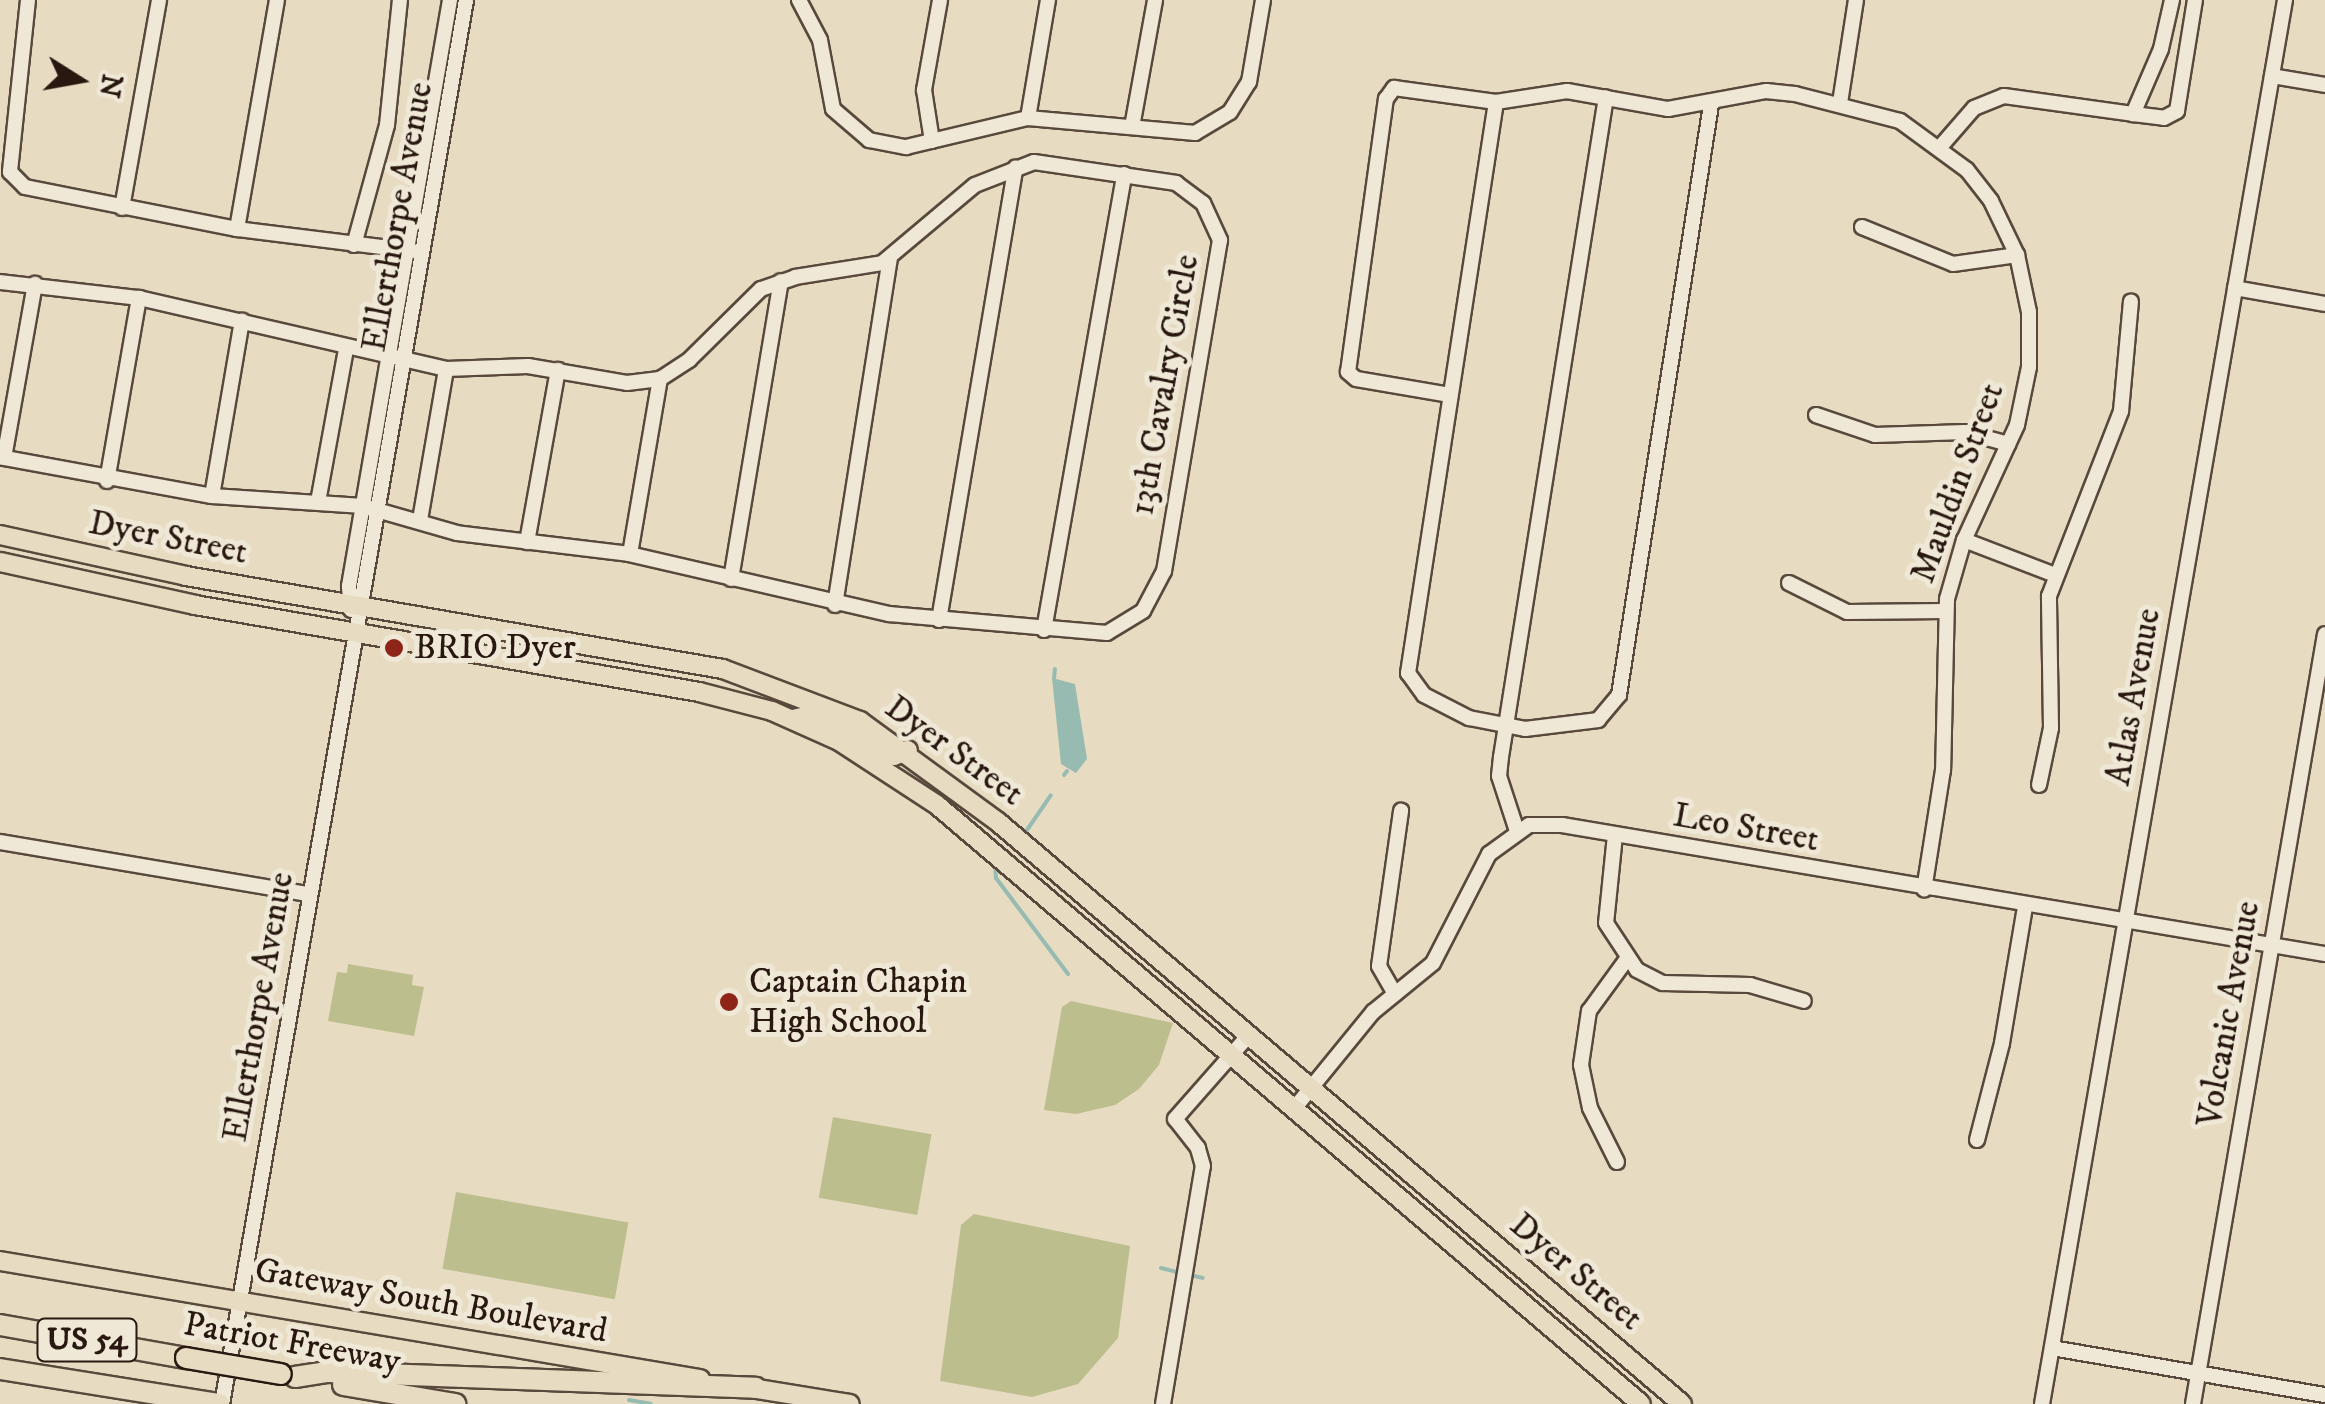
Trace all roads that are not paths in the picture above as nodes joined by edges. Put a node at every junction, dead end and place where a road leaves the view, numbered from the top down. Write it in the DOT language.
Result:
graph roads {
  1 [pos="28,0"];
  2 [pos="159,0"];
  3 [pos="277,0"];
  4 [pos="400,0"];
  5 [pos="450,0"];
  6 [pos="466,0"];
  7 [pos="799,0"];
  8 [pos="940,0"];
  9 [pos="1048,0"];
  10 [pos="1154,0"];
  11 [pos="1263,0"];
  12 [pos="1856,0"];
  13 [pos="2172,0"];
  14 [pos="2196,0"];
  15 [pos="2285,0"];
  16 [pos="2272,76"];
  17 [pos="2325,85"];
  18 [pos="1606,96"];
  19 [pos="1496,102"];
  20 [pos="1840,102"];
  21 [pos="1710,106"];
  22 [pos="2133,114"];
  23 [pos="1028,118"];
  24 [pos="1132,127"];
  25 [pos="932,141"];
  26 [pos="1941,146"];
  27 [pos="1016,167"];
  28 [pos="1124,174"];
  29 [pos="122,208"];
  30 [pos="1862,227"];
  31 [pos="237,229"];
  32 [pos="354,245"];
  33 [pos="414,251"];
  34 [pos="2017,254"];
  35 [pos="890,258"];
  36 [pos="782,281"];
  37 [pos="0,282"];
  38 [pos="35,284"];
  39 [pos="2235,288"];
  40 [pos="139,298"];
  41 [pos="2130,301"];
  42 [pos="2325,304"];
  43 [pos="242,321"];
  44 [pos="346,350"];
  45 [pos="395,361"];
  46 [pos="446,370"];
  47 [pos="558,370"];
  48 [pos="660,379"];
  49 [pos="1450,395"];
  50 [pos="1816,415"];
  51 [pos="2008,444"];
  52 [pos="2,457"];
  53 [pos="107,481"];
  54 [pos="212,496"];
  55 [pos="318,502"];
  56 [pos="370,507"];
  57 [pos="420,520"];
  58 [pos="0,534"];
  59 [pos="1964,540"];
  60 [pos="527,542"];
  61 [pos="630,554"];
  62 [pos="0,562"];
  63 [pos="2054,575"];
  64 [pos="730,579"];
  65 [pos="1789,583"];
  66 [pos="835,605"];
  67 [pos="1944,611"];
  68 [pos="353,616"];
  69 [pos="938,620"];
  70 [pos="1044,630"];
  71 [pos="2325,634"];
  72 [pos="792,720"];
  73 [pos="1506,728"];
  74 [pos="908,750"];
  75 [pos="2038,785"];
  76 [pos="1401,811"];
  77 [pos="1516,831"];
  78 [pos="1615,836"];
  79 [pos="0,842"];
  80 [pos="1924,890"];
  81 [pos="309,894"];
  82 [pos="2025,907"];
  83 [pos="2126,920"];
  84 [pos="2272,945"];
  85 [pos="2325,954"];
  86 [pos="1156,958"];
  87 [pos="1626,960"];
  88 [pos="1140,979"];
  89 [pos="1394,994"];
  90 [pos="1804,1001"];
  91 [pos="1250,1034"];
  92 [pos="1232,1054"];
  93 [pos="1310,1090"];
  94 [pos="1293,1110"];
  95 [pos="1977,1140"];
  96 [pos="1617,1162"];
  97 [pos="0,1261"];
  98 [pos="239,1302"];
  99 [pos="0,1324"];
  100 [pos="2052,1348"];
  101 [pos="0,1368"];
  102 [pos="2198,1373"];
  103 [pos="1646,1374"];
  104 [pos="288,1376"];
  105 [pos="756,1388"];
  106 [pos="2325,1395"];
  107 [pos="1634,1399"];
  108 [pos="220,1404"];
  109 [pos="455,1404"];
  110 [pos="850,1404"];
  111 [pos="1162,1404"];
  112 [pos="1682,1404"];
  113 [pos="2042,1404"];
  114 [pos="2192,1404"];
  1 -- 29 [label="street"];
  2 -- 29 [label="street"];
  3 -- 31 [label="street"];
  4 -- 32 [label="street"];
  5 -- 33 [label="street, Ellerthorpe Avenue"];
  6 -- 33 [label="street, Ellerthorpe Avenue"];
  7 -- 25 [label="street"];
  8 -- 25 [label="street"];
  9 -- 23 [label="street"];
  10 -- 24 [label="street"];
  11 -- 24 [label="street"];
  12 -- 20 [label="street"];
  13 -- 22 [label="street"];
  14 -- 22 [label="street"];
  15 -- 16 [label="street, Atlas Avenue"];
  16 -- 17 [label="street"];
  16 -- 39 [label="street, Atlas Avenue"];
  18 -- 19 [label="street, Mauldin Street"];
  18 -- 21 [label="street, Mauldin Street"];
  18 -- 73 [label="street"];
  19 -- 49 [label="street"];
  19 -- 49 [label="street, Mauldin Street"];
  20 -- 21 [label="street, Mauldin Street"];
  20 -- 26 [label="street, Mauldin Street"];
  21 -- 73 [label="street"];
  22 -- 26 [label="street"];
  23 -- 24 [label="street"];
  23 -- 25 [label="street"];
  26 -- 34 [label="street, Mauldin Street"];
  27 -- 28 [label="street, 13th Cavalry Circle"];
  27 -- 35 [label="street, 13th Cavalry Circle"];
  27 -- 69 [label="street"];
  28 -- 70 [label="street"];
  28 -- 70 [label="street, 13th Cavalry Circle"];
  29 -- 31 [label="street"];
  30 -- 34 [label="street"];
  31 -- 32 [label="street"];
  32 -- 33 [label="street"];
  33 -- 45 [label="street, Ellerthorpe Avenue"];
  34 -- 51 [label="street, Mauldin Street"];
  35 -- 36 [label="street, 13th Cavalry Circle"];
  35 -- 66 [label="street"];
  36 -- 48 [label="street, 13th Cavalry Circle"];
  36 -- 64 [label="street"];
  37 -- 38 [label="street"];
  38 -- 40 [label="street"];
  38 -- 52 [label="street"];
  39 -- 42 [label="street"];
  39 -- 83 [label="street, Atlas Avenue"];
  40 -- 43 [label="street"];
  40 -- 53 [label="street"];
  41 -- 63 [label="street"];
  43 -- 44 [label="street"];
  43 -- 54 [label="street"];
  44 -- 45 [label="street"];
  44 -- 55 [label="street"];
  45 -- 46 [label="street"];
  45 -- 56 [label="street, Ellerthorpe Avenue"];
  46 -- 47 [label="street"];
  46 -- 57 [label="street"];
  47 -- 48 [label="street"];
  47 -- 60 [label="street"];
  48 -- 61 [label="street"];
  49 -- 73 [label="street"];
  50 -- 51 [label="street"];
  51 -- 59 [label="street, Mauldin Street"];
  52 -- 53 [label="street, 13th Cavalry Circle"];
  53 -- 54 [label="street, 13th Cavalry Circle"];
  54 -- 55 [label="street, 13th Cavalry Circle"];
  55 -- 56 [label="street, 13th Cavalry Circle"];
  56 -- 57 [label="street, 13th Cavalry Circle"];
  56 -- 68 [label="street, Ellerthorpe Avenue"];
  57 -- 60 [label="street, 13th Cavalry Circle"];
  58 -- 68 [label="main road, Dyer Street"];
  59 -- 63 [label="street"];
  59 -- 67 [label="street, Mauldin Street"];
  60 -- 61 [label="street, 13th Cavalry Circle"];
  61 -- 64 [label="street, 13th Cavalry Circle"];
  62 -- 68 [label="main road, Dyer Street"];
  63 -- 75 [label="street"];
  64 -- 66 [label="street, 13th Cavalry Circle"];
  65 -- 67 [label="street"];
  66 -- 69 [label="street, 13th Cavalry Circle"];
  67 -- 80 [label="street, Mauldin Street"];
  68 -- 72 [label="main road, Dyer Street"];
  68 -- 74 [label="main road, Dyer Street"];
  68 -- 81 [label="street, Ellerthorpe Avenue"];
  69 -- 70 [label="street, 13th Cavalry Circle"];
  71 -- 84 [label="street, Volcanic Avenue"];
  72 -- 74 [label="main road"];
  72 -- 88 [label="main road, Dyer Street"];
  73 -- 77 [label="street"];
  74 -- 86 [label="main road, Dyer Street"];
  76 -- 89 [label="street"];
  77 -- 78 [label="street, Leo Street"];
  77 -- 89 [label="street"];
  78 -- 80 [label="street, Leo Street"];
  78 -- 87 [label="street"];
  79 -- 81 [label="street"];
  80 -- 82 [label="street, Leo Street"];
  81 -- 98 [label="street, Ellerthorpe Avenue"];
  82 -- 83 [label="street, Leo Street"];
  82 -- 95 [label="street"];
  83 -- 84 [label="street, Leo Street"];
  83 -- 100 [label="street, Atlas Avenue"];
  84 -- 85 [label="street, Leo Street"];
  84 -- 102 [label="street, Volcanic Avenue"];
  86 -- 88 [label="main road"];
  86 -- 91 [label="main road, Dyer Street"];
  87 -- 90 [label="street"];
  87 -- 96 [label="street"];
  88 -- 92 [label="main road, Dyer Street"];
  89 -- 93 [label="street"];
  91 -- 92 [label="street"];
  91 -- 93 [label="main road, Dyer Street"];
  92 -- 94 [label="main road, Dyer Street"];
  92 -- 111 [label="street"];
  93 -- 94 [label="street"];
  93 -- 103 [label="main road, Dyer Street"];
  94 -- 107 [label="main road, Dyer Street"];
  97 -- 98 [label="main road, Gateway South Boulevard"];
  98 -- 105 [label="main road, Gateway South Boulevard"];
  98 -- 108 [label="street, Ellerthorpe Avenue"];
  99 -- 104 [label="highway, Patriot Freeway / US 54, bridge"];
  100 -- 102 [label="street"];
  100 -- 113 [label="street, Atlas Avenue"];
  101 -- 108 [label="highway, Patriot Freeway / US 54"];
  102 -- 106 [label="street"];
  102 -- 114 [label="street, Volcanic Avenue"];
  103 -- 107 [label="main road"];
  103 -- 112 [label="main road, Dyer Street"];
  104 -- 105 [label="highway"];
  104 -- 109 [label="highway, Patriot Freeway / US 54"];
  105 -- 110 [label="main road, Gateway South Boulevard"];
}
